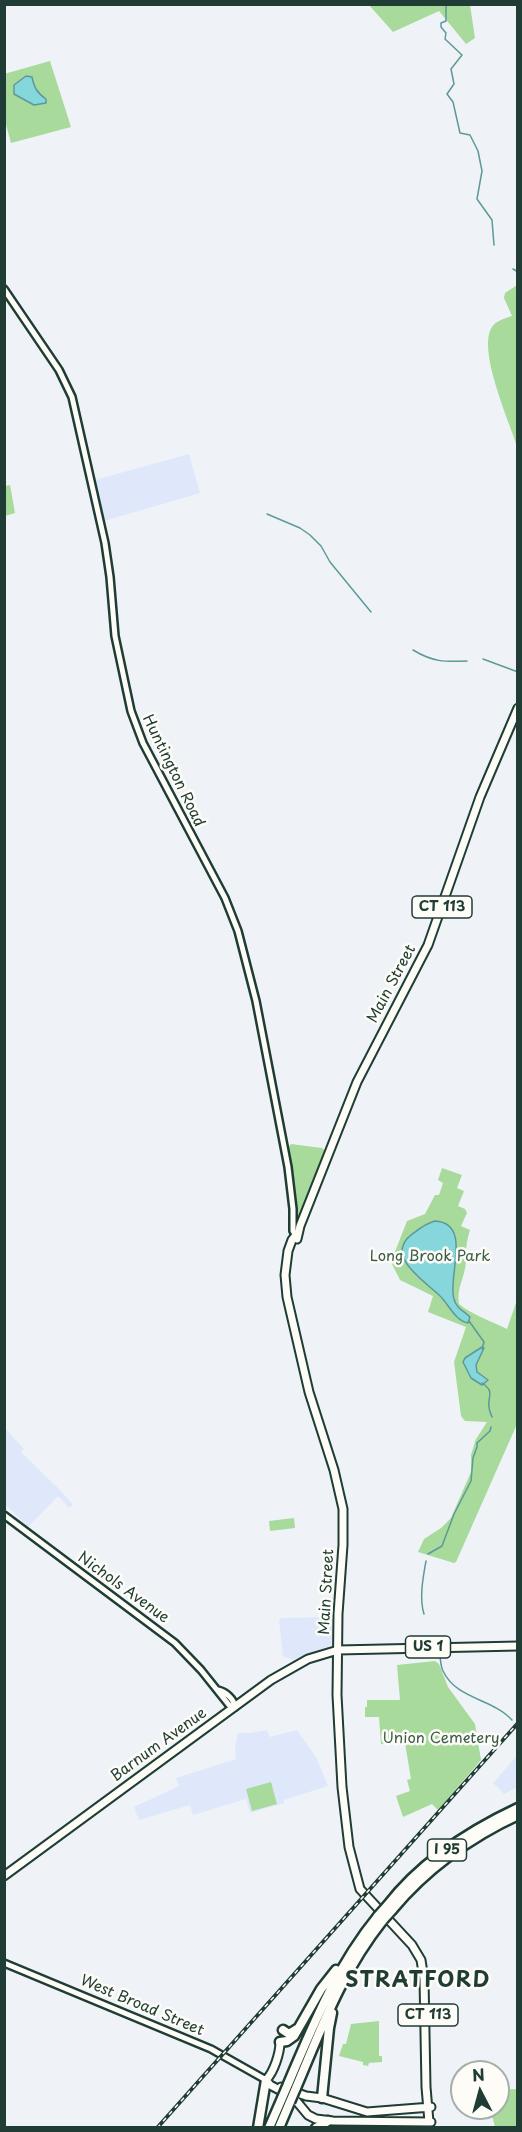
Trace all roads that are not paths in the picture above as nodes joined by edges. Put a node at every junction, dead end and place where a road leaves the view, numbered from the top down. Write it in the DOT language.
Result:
graph roads {
  1 [pos="4,289"];
  2 [pos="518,708"];
  3 [pos="296,1235"];
  4 [pos="4,1515"];
  5 [pos="518,1646"];
  6 [pos="338,1650"];
  7 [pos="235,1707"];
  8 [pos="518,1808"];
  9 [pos="518,1815"];
  10 [pos="4,1876"];
  11 [pos="389,1908"];
  12 [pos="384,1920"];
  13 [pos="4,1963"];
  14 [pos="341,1970"];
  15 [pos="297,2029"];
  16 [pos="283,2030"];
  17 [pos="280,2042"];
  18 [pos="266,2080"];
  19 [pos="321,2098"];
  20 [pos="286,2100"];
  21 [pos="336,2103"];
  22 [pos="429,2107"];
  23 [pos="307,2113"];
  24 [pos="332,2121"];
  25 [pos="432,2125"];
  26 [pos="258,2127"];
  27 [pos="269,2127"];
  28 [pos="279,2127"];
  29 [pos="316,2127"];
  1 -- 3 [label="main road, Huntington Road"];
  2 -- 3 [label="main road, Main Street / CT 113"];
  3 -- 6 [label="main road, Main Street / CT 113"];
  4 -- 7 [label="main road, Nichols Avenue"];
  5 -- 6 [label="main road, US 1"];
  6 -- 7 [label="main road, Barnum Avenue / US 1"];
  6 -- 12 [label="main road, Main Street / CT 113"];
  7 -- 10 [label="main road, Barnum Avenue / US 1"];
  8 -- 11 [label="highway, I 95"];
  9 -- 11 [label="highway, I 95"];
  11 -- 12 [label="highway, I 95, bridge"];
  12 -- 14 [label="highway, I 95"];
  12 -- 14 [label="highway, I 95"];
  12 -- 22 [label="main road, Main Street / CT 113"];
  13 -- 18 [label="main road, West Broad Street"];
  14 -- 15 [label="highway"];
  14 -- 19 [label="highway"];
  14 -- 20 [label="highway, I 95, bridge"];
  15 -- 16 [label="highway"];
  15 -- 17 [label="highway"];
  17 -- 18 [label="main road"];
  18 -- 19 [label="main road, West Broad Street"];
  18 -- 23 [label="main road, West Broad Street"];
  18 -- 26 [label="highway"];
  19 -- 21 [label="main road, West Broad Street"];
  19 -- 23 [label="main road"];
  20 -- 27 [label="highway, I 95"];
  20 -- 28 [label="highway, I 95"];
  21 -- 22 [label="main road, West Broad Street"];
  21 -- 24 [label="main road"];
  22 -- 25 [label="main road, Main Street / CT 113"];
  23 -- 24 [label="main road, West Broad Street"];
  24 -- 25 [label="main road, West Broad Street"];
  24 -- 29 [label="highway"];
}
